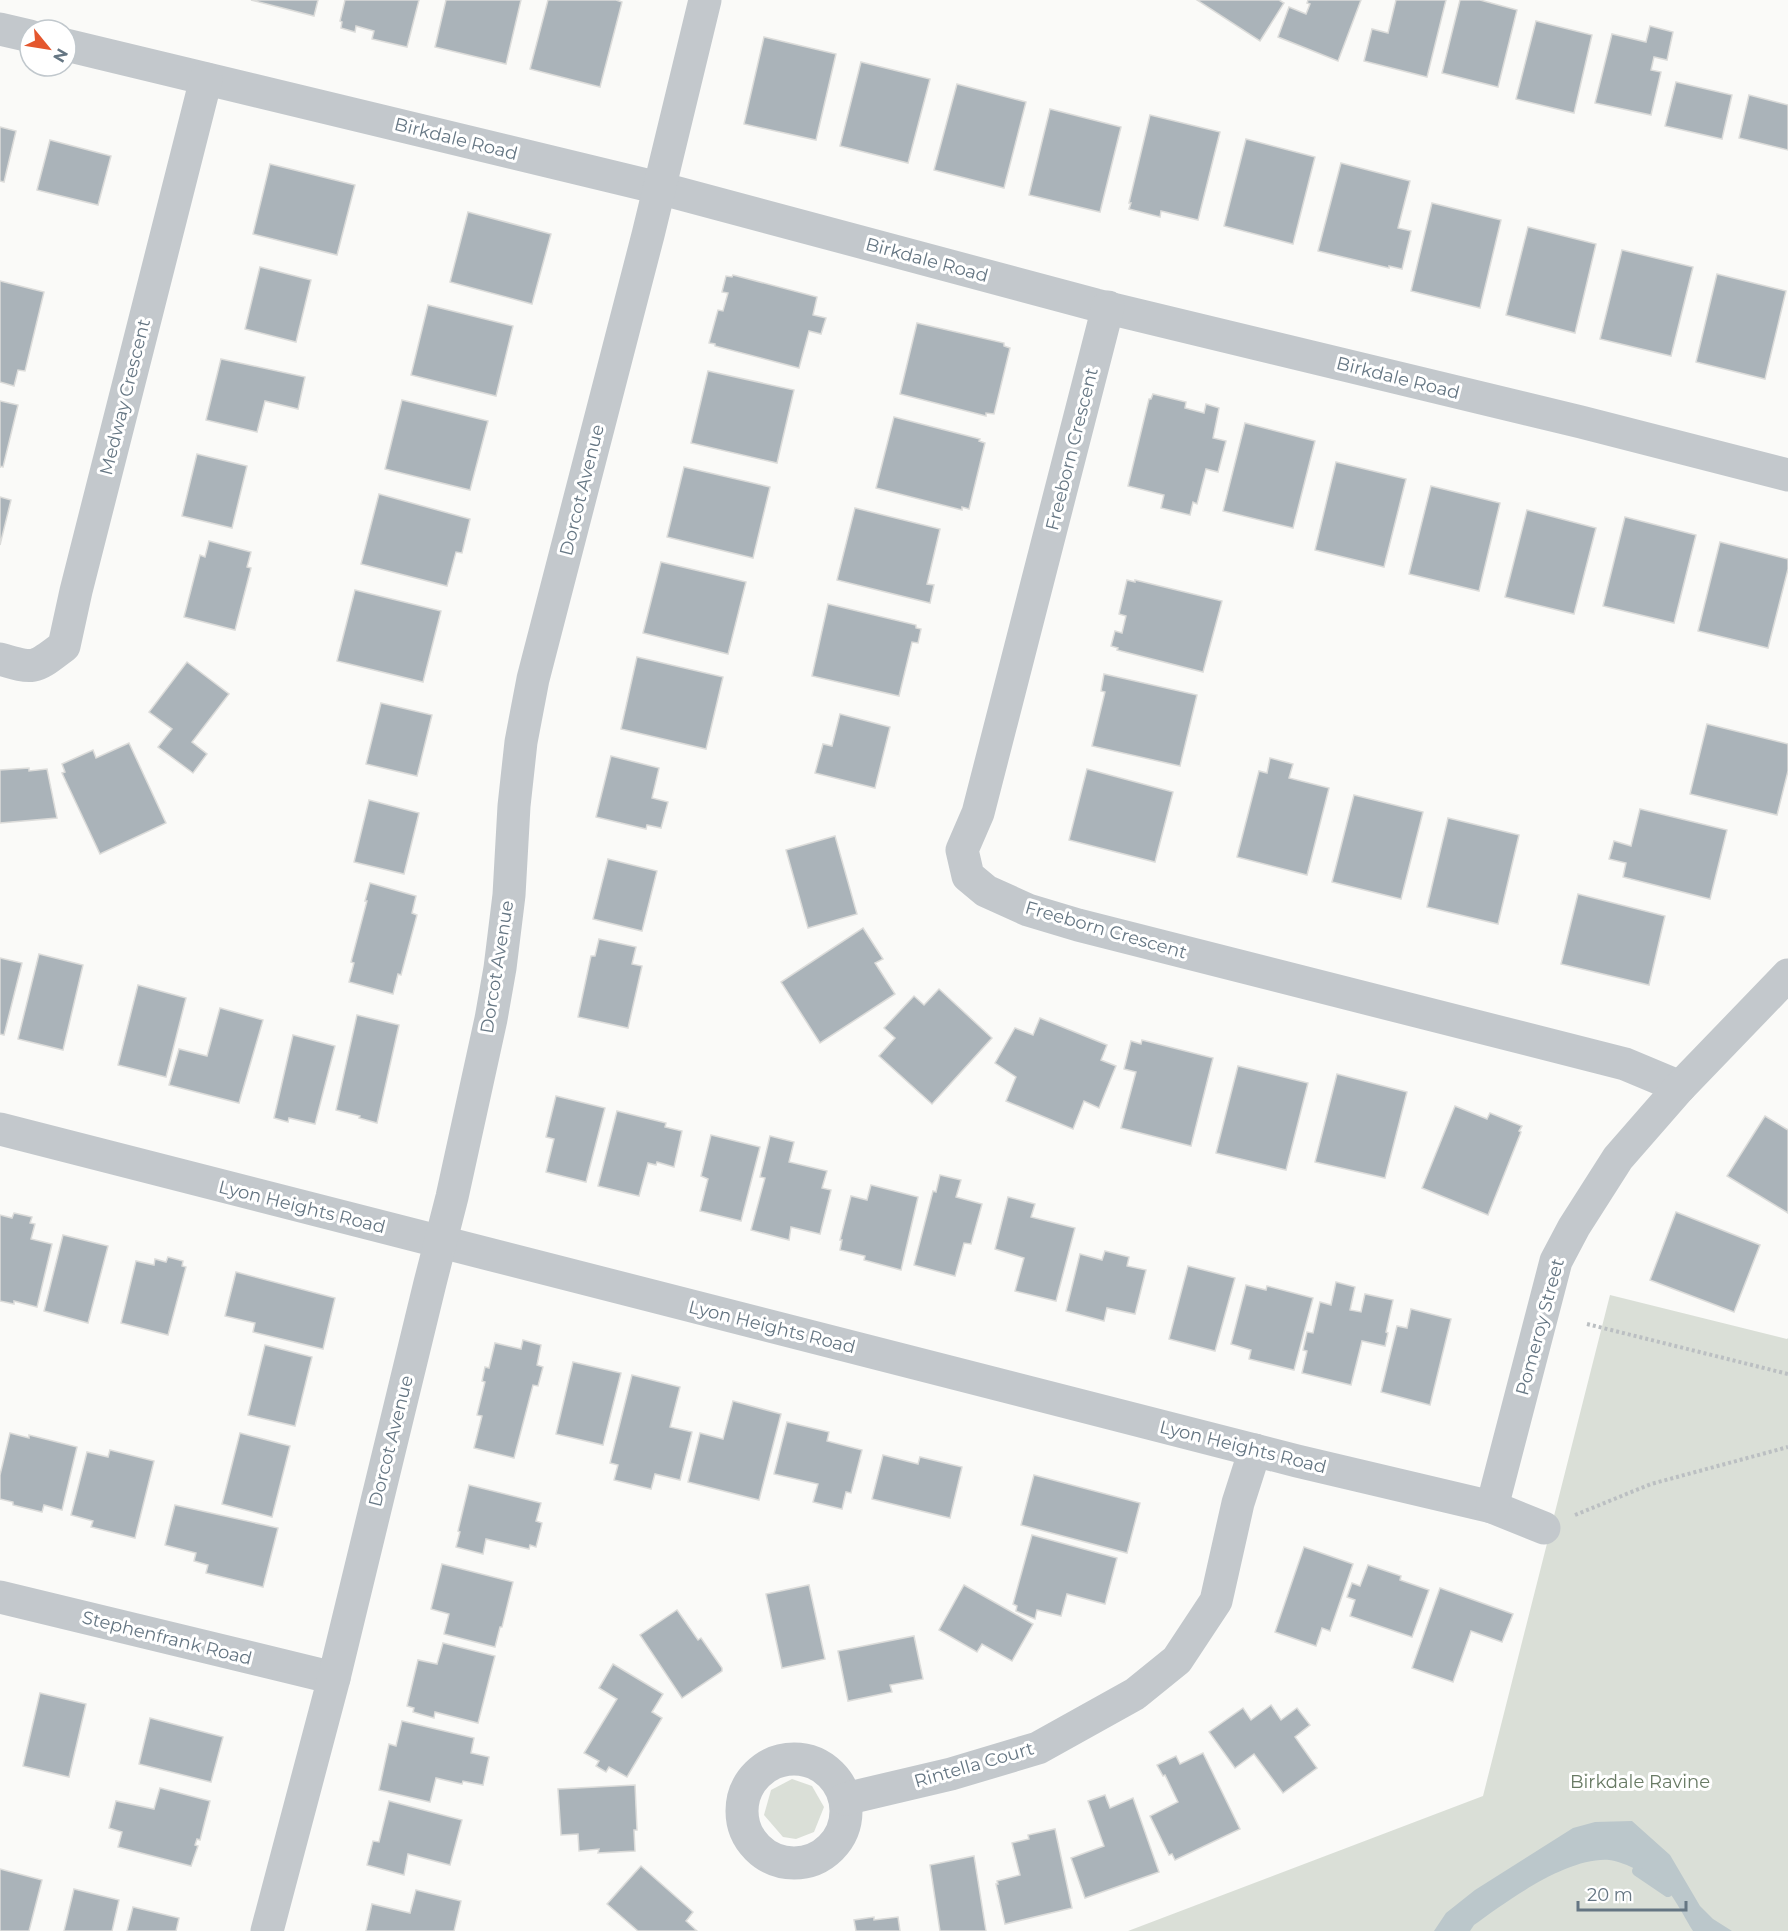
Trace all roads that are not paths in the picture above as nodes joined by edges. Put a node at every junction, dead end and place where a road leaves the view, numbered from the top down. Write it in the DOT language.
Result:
graph roads {
  1 [pos="705,0"];
  2 [pos="0,29"];
  3 [pos="18,33"];
  4 [pos="78,48"];
  5 [pos="206,79"];
  6 [pos="659,188"];
  7 [pos="1108,308"];
  8 [pos="1788,475"];
  9 [pos="0,659"];
  10 [pos="1788,975"];
  11 [pos="1680,1087"];
  12 [pos="0,1129"];
  13 [pos="441,1242"];
  14 [pos="1255,1450"];
  15 [pos="1492,1507"];
  16 [pos="1544,1528"];
  17 [pos="0,1597"];
  18 [pos="334,1678"];
  19 [pos="845,1799"];
  20 [pos="267,1931"];
  1 -- 6 [label="street, Dorcot Avenue"];
  2 -- 3 [label="street"];
  4 -- 5 [label="street, Birkdale Road"];
  5 -- 6 [label="street, Birkdale Road"];
  5 -- 9 [label="street, Medway Crescent"];
  6 -- 7 [label="street, Birkdale Road"];
  6 -- 13 [label="street, Dorcot Avenue"];
  7 -- 8 [label="street, Birkdale Road"];
  7 -- 11 [label="street, Freeborn Crescent"];
  10 -- 11 [label="street, Pomeroy Street"];
  11 -- 15 [label="street, Pomeroy Street"];
  12 -- 13 [label="street, Lyon Heights Road"];
  13 -- 14 [label="street, Lyon Heights Road"];
  13 -- 18 [label="street, Dorcot Avenue"];
  14 -- 15 [label="street, Lyon Heights Road"];
  14 -- 19 [label="street, Rintella Court"];
  15 -- 16 [label="street, Lyon Heights Road"];
  17 -- 18 [label="street, Stephenfrank Road"];
  18 -- 20 [label="street, Dorcot Avenue"];
}
